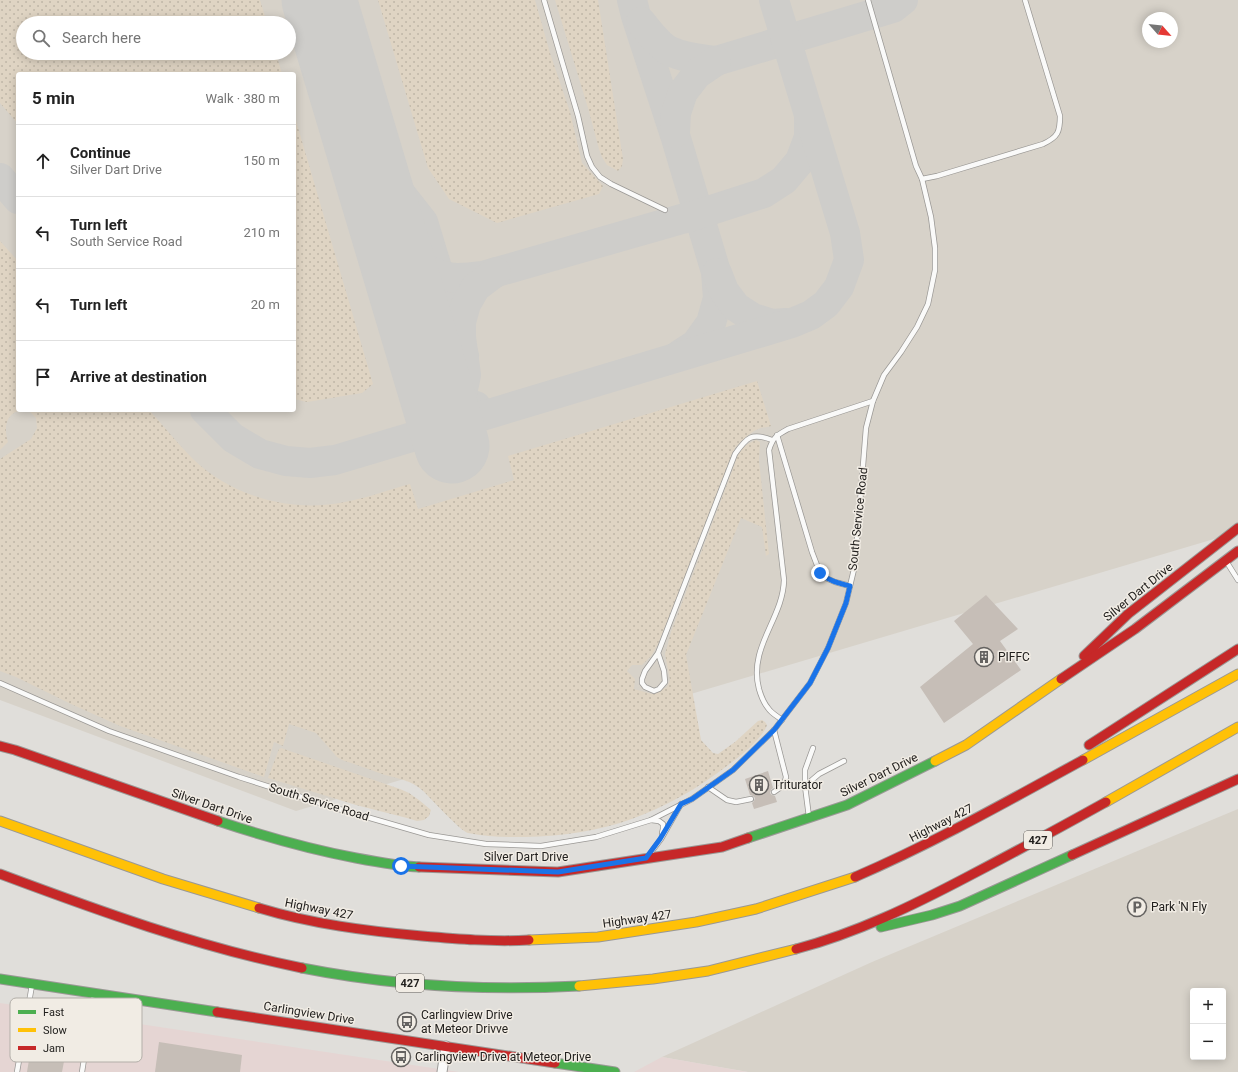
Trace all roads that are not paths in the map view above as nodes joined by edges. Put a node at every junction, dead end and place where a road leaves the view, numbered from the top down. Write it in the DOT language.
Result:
graph roads {
  1 [pos="544,0"];
  2 [pos="868,0"];
  3 [pos="1025,0"];
  4 [pos="922,179"];
  5 [pos="665,210"];
  6 [pos="872,401"];
  7 [pos="778,435"];
  8 [pos="772,440"];
  9 [pos="1238,528"];
  10 [pos="1238,551"];
  11 [pos="1226,560"];
  12 [pos="1238,580"];
  13 [pos="850,586"];
  14 [pos="1238,648"];
  15 [pos="658,653"];
  16 [pos="1238,674"];
  17 [pos="1059,680"];
  18 [pos="0,683"];
  19 [pos="782,720"];
  20 [pos="1238,727"];
  21 [pos="774,730"];
  22 [pos="0,742"];
  23 [pos="0,746"];
  24 [pos="813,748"];
  25 [pos="1082,749"];
  26 [pos="15,750"];
  27 [pos="1070,757"];
  28 [pos="844,761"];
  29 [pos="1238,778"];
  30 [pos="805,786"];
  31 [pos="708,787"];
  32 [pos="774,792"];
  33 [pos="751,799"];
  34 [pos="681,804"];
  35 [pos="979,817"];
  36 [pos="809,818"];
  37 [pos="651,820"];
  38 [pos="0,821"];
  39 [pos="660,839"];
  40 [pos="646,858"];
  41 [pos="0,874"];
  42 [pos="830,939"];
  43 [pos="0,979"];
  44 [pos="32,983"];
  45 [pos="94,993"];
  46 [pos="29,998"];
  47 [pos="93,998"];
  48 [pos="127,998"];
  49 [pos="142,1000"];
  50 [pos="446,1046"];
  51 [pos="19,1062"];
  52 [pos="84,1062"];
  53 [pos="17,1072"];
  54 [pos="83,1072"];
  55 [pos="442,1072"];
  56 [pos="615,1072"];
  1 -- 5 [label="lane"];
  2 -- 4 [label="lane, South Service Road"];
  3 -- 4 [label="lane"];
  4 -- 6 [label="lane, South Service Road"];
  6 -- 7 [label="lane"];
  6 -- 13 [label="lane, South Service Road"];
  7 -- 8 [label="lane"];
  7 -- 13 [label="lane"];
  8 -- 15 [label="lane"];
  8 -- 19 [label="lane"];
  9 -- 17 [label="main road, Silver Dart Drive"];
  10 -- 11 [label="main road, Silver Dart Drive"];
  11 -- 12 [label="lane"];
  11 -- 17 [label="main road, Silver Dart Drive"];
  13 -- 19 [label="lane, South Service Road"];
  14 -- 25 [label="main road"];
  15 -- 15 [label="lane"];
  16 -- 35 [label="main road, Highway 427"];
  17 -- 36 [label="main road, Silver Dart Drive"];
  18 -- 37 [label="lane, South Service Road"];
  19 -- 21 [label="lane, South Service Road"];
  20 -- 42 [label="main road, 427"];
  21 -- 31 [label="lane, South Service Road"];
  21 -- 32 [label="lane"];
  22 -- 26 [label="main road, Silver Dart Drive"];
  23 -- 26 [label="main road, Silver Dart Drive"];
  24 -- 30 [label="lane"];
  26 -- 40 [label="main road, Silver Dart Drive"];
  27 -- 35 [label="main road"];
  28 -- 30 [label="lane"];
  29 -- 42 [label="main road"];
  30 -- 36 [label="lane"];
  31 -- 33 [label="lane"];
  31 -- 34 [label="lane, South Service Road"];
  34 -- 37 [label="lane, South Service Road"];
  34 -- 39 [label="lane, South Service Road"];
  35 -- 38 [label="main road, Highway 427"];
  36 -- 40 [label="main road, Silver Dart Drive"];
  37 -- 39 [label="lane"];
  39 -- 40 [label="lane, South Service Road"];
  41 -- 42 [label="main road, 427"];
  43 -- 44 [label="main road, Carlingview Drive"];
  44 -- 45 [label="main road, Carlingview Drive"];
  44 -- 46 [label="lane"];
  45 -- 47 [label="lane"];
  45 -- 48 [label="main road, Carlingview Drive"];
  49 -- 50 [label="main road, Carlingview Drive"];
  50 -- 55 [label="street"];
  50 -- 56 [label="main road, Carlingview Drive"];
  51 -- 53 [label="lane"];
  52 -- 54 [label="lane"];
}
